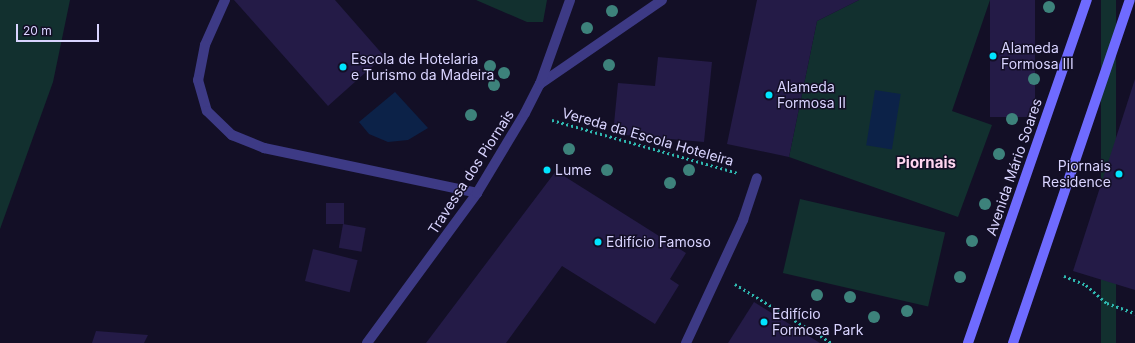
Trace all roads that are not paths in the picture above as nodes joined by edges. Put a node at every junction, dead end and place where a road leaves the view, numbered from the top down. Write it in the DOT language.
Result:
graph roads {
  1 [pos="225,0"];
  2 [pos="570,0"];
  3 [pos="662,0"];
  4 [pos="1087,0"];
  5 [pos="1130,0"];
  6 [pos="540,84"];
  7 [pos="758,178"];
  8 [pos="477,193"];
  9 [pos="367,343"];
  10 [pos="686,343"];
  11 [pos="968,343"];
  12 [pos="1013,343"];
  1 -- 8 [label="street"];
  2 -- 6 [label="street, Travessa dos Piornais"];
  3 -- 6 [label="street"];
  4 -- 11 [label="main road, Avenida Mário Soares"];
  5 -- 12 [label="main road"];
  6 -- 8 [label="street, Travessa dos Piornais"];
  7 -- 10 [label="street"];
  8 -- 9 [label="street, Travessa dos Piornais"];
}
